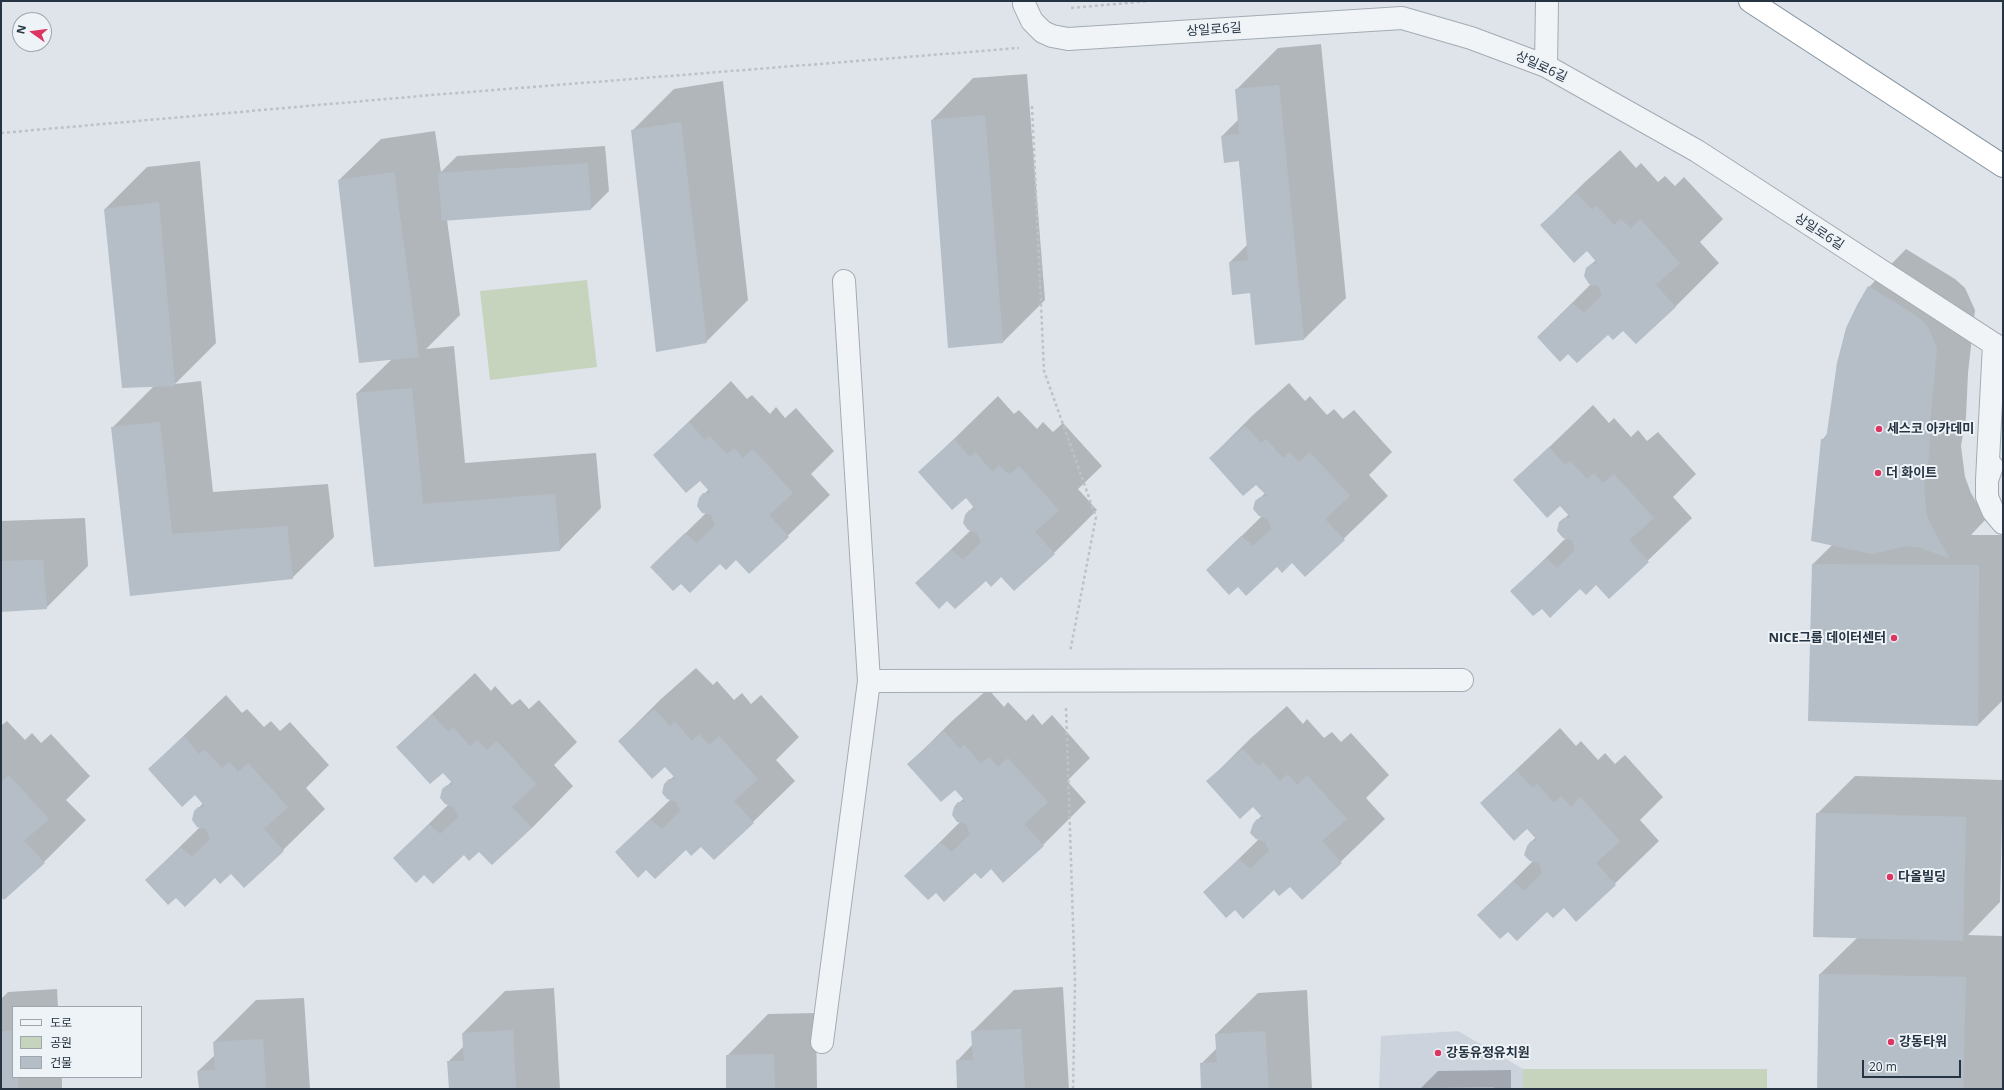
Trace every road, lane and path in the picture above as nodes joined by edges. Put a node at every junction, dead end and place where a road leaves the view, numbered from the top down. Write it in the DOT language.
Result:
graph roads {
  1 [pos="1547,1"];
  2 [pos="1750,1"];
  3 [pos="1024,4"];
  4 [pos="1039,28"];
  5 [pos="1546,66"];
  6 [pos="1032,106"];
  7 [pos="1,133"];
  8 [pos="2003,166"];
  9 [pos="844,281"];
  10 [pos="1999,347"];
  11 [pos="2003,451"];
  12 [pos="1987,480"];
  13 [pos="2003,523"];
  14 [pos="1462,680"];
  15 [pos="869,681"];
  16 [pos="1065,681"];
  17 [pos="822,1042"];
  18 [pos="1073,1089"];
  1 -- 5 [label="street"];
  2 -- 8 [label="highway"];
  3 -- 4 [label="street, 상일로6길"];
  4 -- 5 [label="street, 상일로6길"];
  4 -- 7 [label="path"];
  5 -- 10 [label="street, 상일로6길"];
  6 -- 16 [label="path"];
  9 -- 15 [label="street"];
  10 -- 12 [label="street"];
  11 -- 12 [label="street"];
  12 -- 13 [label="street"];
  14 -- 16 [label="street"];
  15 -- 16 [label="street"];
  15 -- 17 [label="street"];
  16 -- 18 [label="path"];
}
